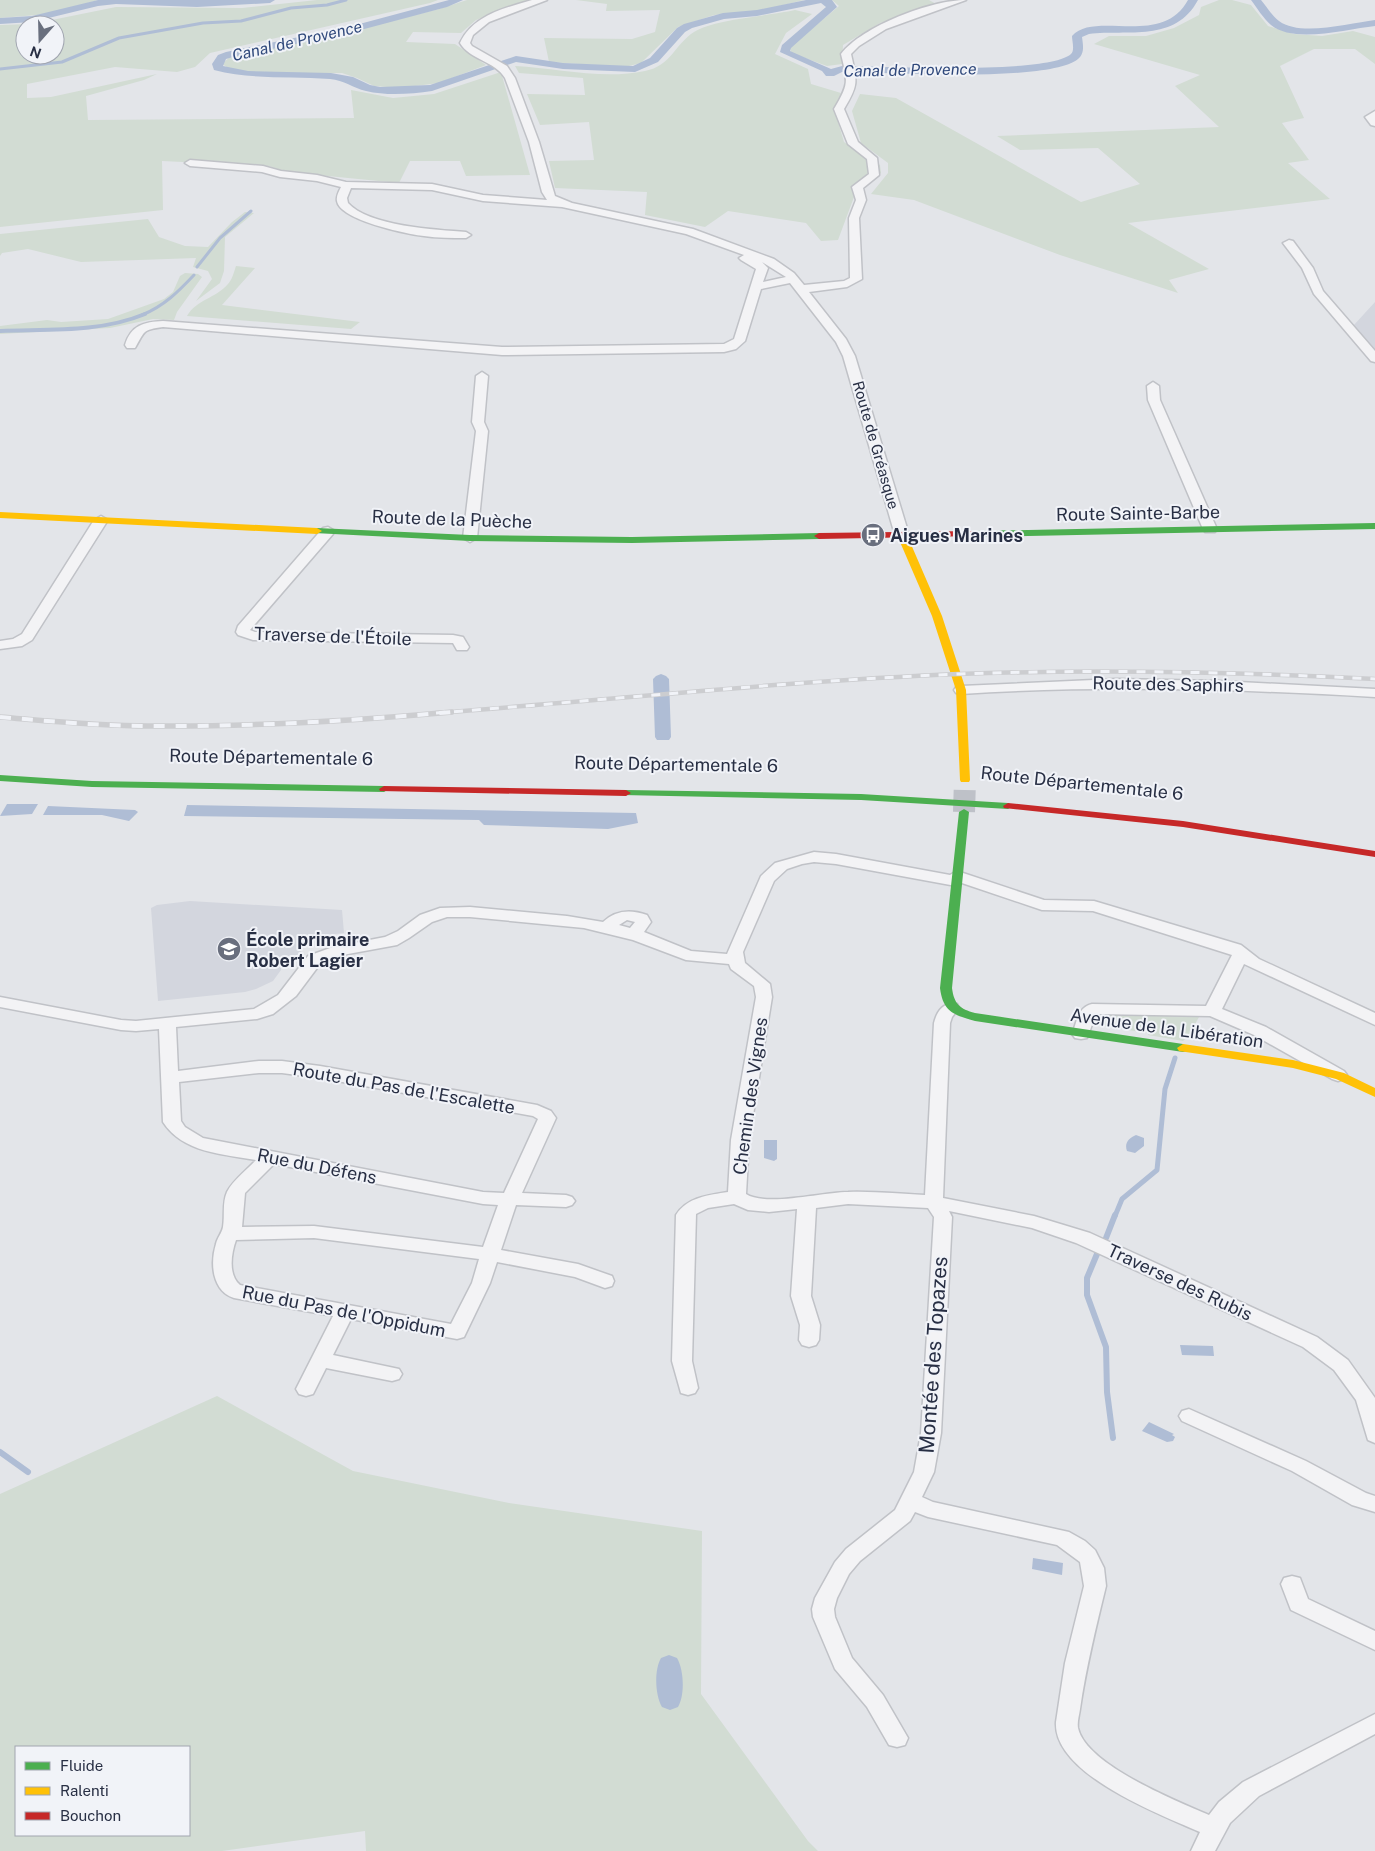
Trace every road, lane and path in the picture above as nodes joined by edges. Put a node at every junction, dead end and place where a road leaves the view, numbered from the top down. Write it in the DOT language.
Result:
graph roads {
  1 [pos="542,0"];
  2 [pos="961,0"];
  3 [pos="1375,114"];
  4 [pos="1375,123"];
  5 [pos="190,163"];
  6 [pos="348,185"];
  7 [pos="564,204"];
  8 [pos="466,235"];
  9 [pos="1289,243"];
  10 [pos="740,249"];
  11 [pos="793,279"];
  12 [pos="758,286"];
  13 [pos="801,289"];
  14 [pos="131,345"];
  15 [pos="1375,358"];
  16 [pos="482,376"];
  17 [pos="1153,386"];
  18 [pos="0,515"];
  19 [pos="101,520"];
  20 [pos="1375,526"];
  21 [pos="1210,529"];
  22 [pos="328,531"];
  23 [pos="902,535"];
  24 [pos="470,538"];
  25 [pos="0,645"];
  26 [pos="462,646"];
  27 [pos="961,690"];
  28 [pos="1375,693"];
  29 [pos="205,774"];
  30 [pos="274,775"];
  31 [pos="0,778"];
  32 [pos="964,786"];
  33 [pos="964,812"];
  34 [pos="1375,856"];
  35 [pos="956,879"];
  36 [pos="1247,958"];
  37 [pos="735,959"];
  38 [pos="0,1002"];
  39 [pos="951,1008"];
  40 [pos="1212,1011"];
  41 [pos="1375,1020"];
  42 [pos="167,1024"];
  43 [pos="1081,1034"];
  44 [pos="1340,1076"];
  45 [pos="169,1078"];
  46 [pos="1375,1093"];
  47 [pos="270,1157"];
  48 [pos="737,1197"];
  49 [pos="511,1199"];
  50 [pos="566,1201"];
  51 [pos="806,1202"];
  52 [pos="934,1202"];
  53 [pos="230,1234"];
  54 [pos="490,1254"];
  55 [pos="605,1281"];
  56 [pos="345,1311"];
  57 [pos="809,1340"];
  58 [pos="321,1360"];
  59 [pos="392,1374"];
  60 [pos="688,1388"];
  61 [pos="306,1389"];
  62 [pos="1189,1416"];
  63 [pos="1375,1435"];
  64 [pos="911,1500"];
  65 [pos="1375,1504"];
  66 [pos="1292,1584"];
  67 [pos="1375,1641"];
  68 [pos="1375,1723"];
  69 [pos="897,1738"];
  70 [pos="1212,1827"];
  71 [pos="1203,1851"];
  1 -- 7 [label="street"];
  2 -- 13 [label="street"];
  3 -- 4 [label="street"];
  5 -- 6 [label="street, Route de Gréasque"];
  6 -- 7 [label="street, Route de Gréasque"];
  6 -- 8 [label="street"];
  7 -- 10 [label="street, Route de Gréasque"];
  9 -- 15 [label="street"];
  10 -- 11 [label="street, Route de Gréasque"];
  10 -- 12 [label="street"];
  11 -- 12 [label="street"];
  11 -- 13 [label="street, Route de Gréasque"];
  12 -- 14 [label="street"];
  13 -- 23 [label="street, Route de Gréasque"];
  16 -- 24 [label="street"];
  17 -- 21 [label="street"];
  18 -- 19 [label="main road, Route de la Puèche"];
  19 -- 22 [label="main road, Route de la Puèche"];
  19 -- 25 [label="street"];
  20 -- 21 [label="main road, Route Sainte-Barbe"];
  21 -- 23 [label="main road, Route Sainte-Barbe"];
  22 -- 24 [label="main road, Route de la Puèche"];
  22 -- 26 [label="street, Traverse de l'Étoile"];
  23 -- 24 [label="main road, Route de la Puèche"];
  23 -- 27 [label="main road"];
  27 -- 28 [label="street, Route des Saphirs"];
  27 -- 32 [label="main road"];
  29 -- 30 [label="main road, Route Départementale 6"];
  31 -- 34 [label="main road, Route Départementale 6"];
  33 -- 35 [label="main road"];
  35 -- 36 [label="street"];
  35 -- 37 [label="street"];
  35 -- 39 [label="main road"];
  36 -- 40 [label="street"];
  36 -- 41 [label="street"];
  37 -- 42 [label="street"];
  37 -- 48 [label="street, Chemin des Vignes"];
  38 -- 42 [label="street"];
  39 -- 43 [label="main road, Avenue de la Libération"];
  39 -- 52 [label="street, Montée des Topazes"];
  40 -- 43 [label="street"];
  40 -- 44 [label="street"];
  42 -- 45 [label="street, Rue du Défens"];
  43 -- 44 [label="main road, Avenue de la Libération"];
  44 -- 46 [label="main road, Avenue de la Libération"];
  45 -- 47 [label="street, Rue du Défens"];
  45 -- 49 [label="street, Route du Pas de l'Escalette"];
  47 -- 49 [label="street, Rue du Défens"];
  47 -- 53 [label="street, Rue du Pas de l'Oppidum"];
  48 -- 51 [label="street, Chemin des Vignes"];
  48 -- 60 [label="street"];
  49 -- 50 [label="street, Rue du Défens"];
  49 -- 54 [label="street"];
  51 -- 52 [label="street, Chemin des Vignes"];
  51 -- 57 [label="street"];
  52 -- 63 [label="street, Traverse des Rubis"];
  52 -- 64 [label="street, Montée des Topazes"];
  53 -- 54 [label="street"];
  53 -- 56 [label="street, Rue du Pas de l'Oppidum"];
  54 -- 55 [label="street"];
  54 -- 56 [label="street, Rue du Pas de l'Oppidum"];
  56 -- 58 [label="street"];
  58 -- 59 [label="street"];
  58 -- 61 [label="street"];
  62 -- 65 [label="street"];
  64 -- 69 [label="street, Montée des Topazes"];
  64 -- 70 [label="street"];
  66 -- 67 [label="street"];
  68 -- 70 [label="street"];
  70 -- 71 [label="street"];
}
